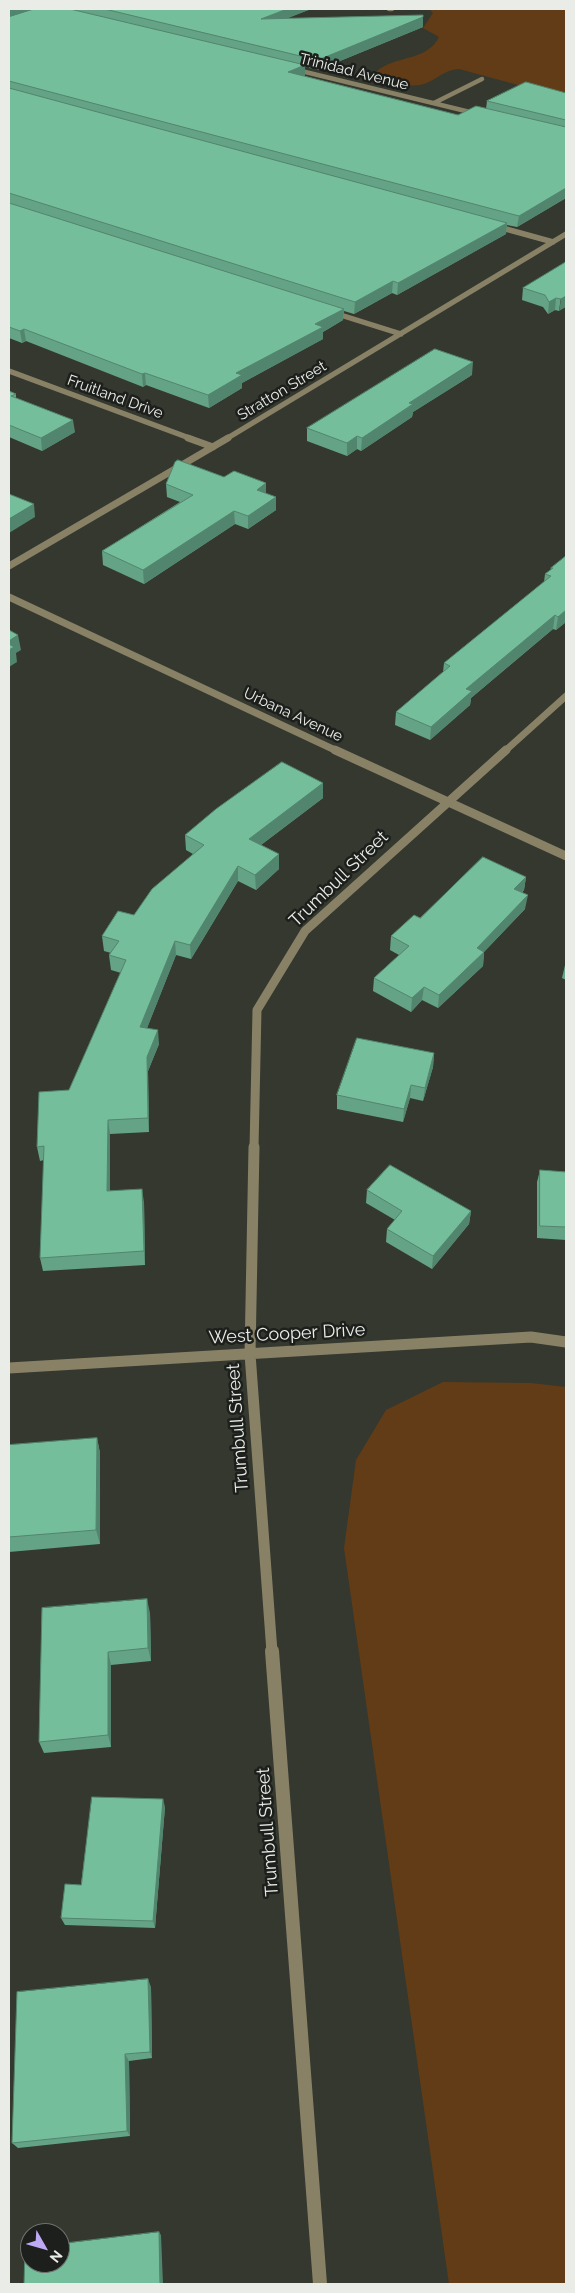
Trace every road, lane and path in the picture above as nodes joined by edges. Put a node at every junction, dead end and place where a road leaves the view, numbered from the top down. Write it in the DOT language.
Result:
graph roads {
  1 [pos="288,68"];
  2 [pos="482,79"];
  3 [pos="434,103"];
  4 [pos="481,115"];
  5 [pos="486,224"];
  6 [pos="566,234"];
  7 [pos="553,242"];
  8 [pos="326,310"];
  9 [pos="401,334"];
  10 [pos="9,371"];
  11 [pos="213,447"];
  12 [pos="9,566"];
  13 [pos="9,596"];
  14 [pos="566,696"];
  15 [pos="446,802"];
  16 [pos="566,856"];
  17 [pos="566,1342"];
  18 [pos="250,1354"];
  19 [pos="9,1368"];
  20 [pos="320,2284"];
  1 -- 3 [label="street, Trinidad Avenue"];
  2 -- 3 [label="street"];
  3 -- 4 [label="street, Trinidad Avenue"];
  5 -- 7 [label="street"];
  6 -- 7 [label="street, Stratton Street"];
  7 -- 9 [label="street, Stratton Street"];
  8 -- 9 [label="street"];
  9 -- 11 [label="street, Stratton Street"];
  10 -- 11 [label="street, Fruitland Drive"];
  11 -- 12 [label="street, Stratton Street"];
  13 -- 15 [label="street, Urbana Avenue"];
  14 -- 15 [label="street, Trumbull Street"];
  15 -- 16 [label="street, Urbana Avenue"];
  15 -- 18 [label="street, Trumbull Street"];
  17 -- 18 [label="street, West Cooper Drive"];
  18 -- 19 [label="street, West Cooper Drive"];
  18 -- 20 [label="street, Trumbull Street"];
}
